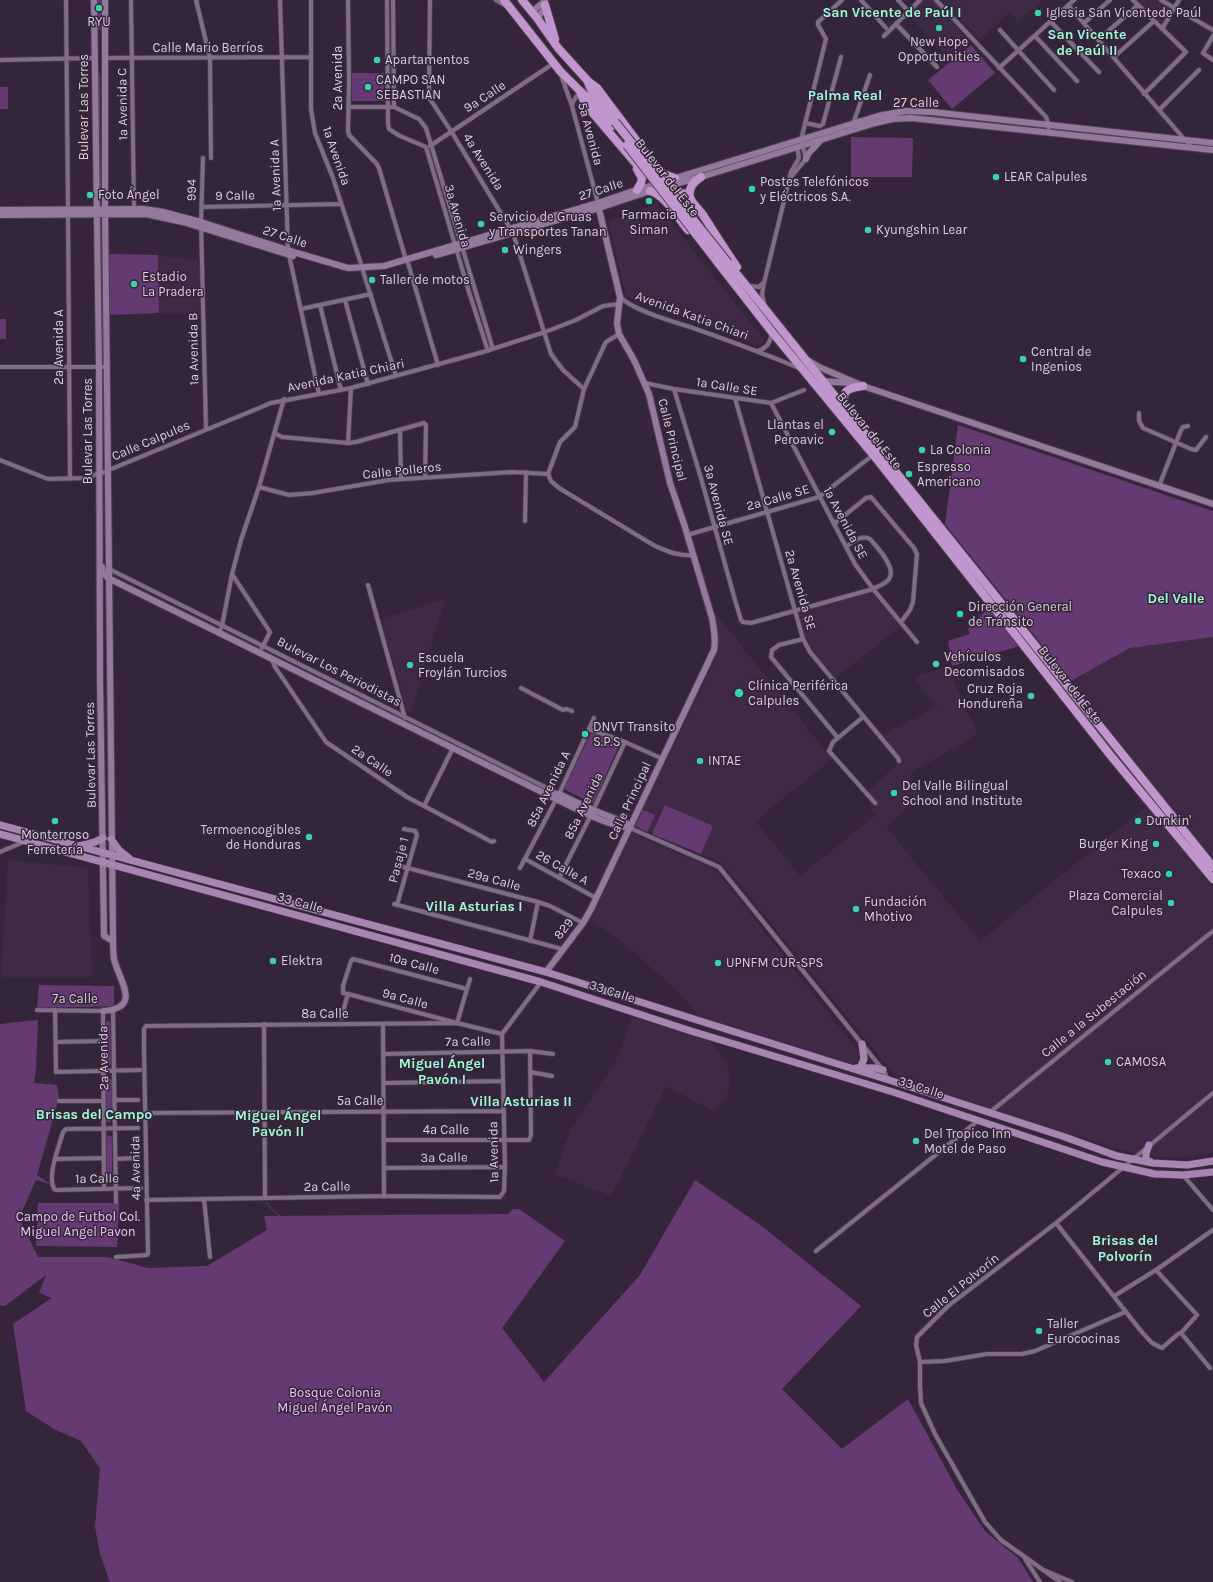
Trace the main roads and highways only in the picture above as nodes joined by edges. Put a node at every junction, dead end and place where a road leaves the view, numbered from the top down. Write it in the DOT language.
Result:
graph roads {
  1 [pos="504,0"];
  2 [pos="522,0"];
  3 [pos="545,2"];
  4 [pos="534,15"];
  5 [pos="526,27"];
  6 [pos="558,48"];
  7 [pos="587,80"];
  8 [pos="580,91"];
  9 [pos="613,124"];
  10 [pos="628,155"];
  11 [pos="654,164"];
  12 [pos="701,177"];
  13 [pos="675,178"];
  14 [pos="637,190"];
  15 [pos="650,191"];
  16 [pos="673,211"];
  17 [pos="714,233"];
  18 [pos="725,265"];
  19 [pos="758,314"];
  20 [pos="769,315"];
  21 [pos="861,385"];
  22 [pos="841,410"];
  23 [pos="1073,693"];
  24 [pos="1065,698"];
  25 [pos="0,825"];
  26 [pos="0,834"];
  27 [pos="103,838"];
  28 [pos="112,839"];
  29 [pos="77,846"];
  30 [pos="137,861"];
  31 [pos="1213,867"];
  32 [pos="1213,879"];
  33 [pos="862,1044"];
  34 [pos="860,1068"];
  35 [pos="852,1069"];
  36 [pos="883,1070"];
  37 [pos="841,1077"];
  38 [pos="889,1080"];
  39 [pos="924,1102"];
  40 [pos="1048,1143"];
  41 [pos="1149,1145"];
  42 [pos="1102,1151"];
  43 [pos="1213,1161"];
  44 [pos="1152,1163"];
  45 [pos="1213,1172"];
  1 -- 5 [label="highway, Bulevar del Este"];
  2 -- 4 [label="highway, Bulevar del Este"];
  3 -- 6 [label="highway"];
  4 -- 5 [label="highway"];
  4 -- 6 [label="highway, Bulevar del Este"];
  5 -- 8 [label="highway, Bulevar del Este"];
  6 -- 7 [label="highway, Bulevar del Este"];
  7 -- 9 [label="highway, Bulevar del Este"];
  7 -- 11 [label="highway"];
  8 -- 9 [label="highway, Bulevar del Este"];
  8 -- 10 [label="highway"];
  9 -- 18 [label="highway, Bulevar del Este, bridge"];
  10 -- 11 [label="highway"];
  10 -- 14 [label="highway"];
  11 -- 13 [label="highway"];
  12 -- 17 [label="highway"];
  15 -- 16 [label="highway"];
  16 -- 17 [label="highway"];
  16 -- 19 [label="highway"];
  17 -- 20 [label="highway"];
  18 -- 19 [label="highway, Bulevar del Este"];
  18 -- 20 [label="highway, Bulevar del Este"];
  19 -- 22 [label="highway, Bulevar del Este"];
  20 -- 22 [label="highway, Bulevar del Este"];
  21 -- 22 [label="highway"];
  22 -- 23 [label="highway, Bulevar del Este"];
  22 -- 24 [label="highway, Bulevar del Este"];
  23 -- 24 [label="highway"];
  23 -- 31 [label="highway, Bulevar del Este"];
  24 -- 32 [label="highway, Bulevar del Este"];
  25 -- 29 [label="main road, 33 Calle"];
  26 -- 37 [label="main road, 33 Calle"];
  27 -- 29 [label="main road"];
  28 -- 30 [label="main road"];
  29 -- 30 [label="main road, 33 Calle"];
  30 -- 35 [label="main road, 33 Calle"];
  33 -- 34 [label="main road"];
  34 -- 35 [label="main road"];
  34 -- 36 [label="main road"];
  35 -- 38 [label="main road, 33 Calle"];
  37 -- 38 [label="main road"];
  37 -- 39 [label="main road, 33 Calle"];
  38 -- 39 [label="main road"];
  38 -- 42 [label="main road, 33 Calle"];
  39 -- 40 [label="main road, 33 Calle"];
  40 -- 42 [label="main road"];
  40 -- 45 [label="main road, 33 Calle"];
  41 -- 44 [label="main road"];
  42 -- 44 [label="main road, 33 Calle"];
  43 -- 44 [label="main road, 33 Calle"];
}
